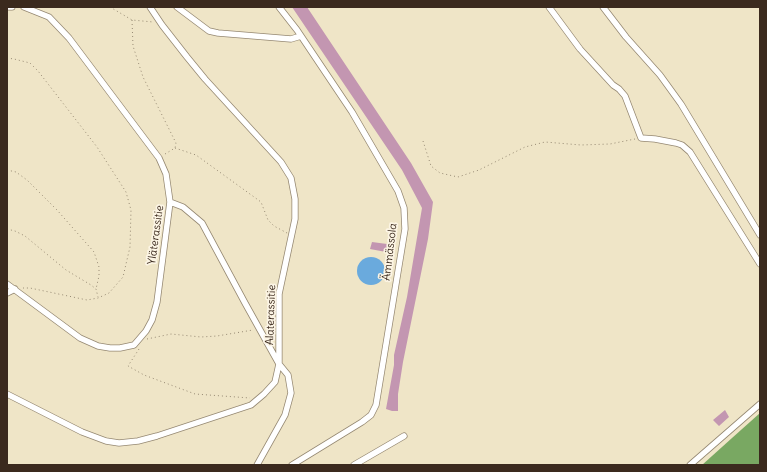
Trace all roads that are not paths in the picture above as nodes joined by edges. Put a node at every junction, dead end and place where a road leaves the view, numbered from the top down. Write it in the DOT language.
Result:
graph roads {
  1 [pos="12,7"];
  2 [pos="24,7"];
  3 [pos="150,7"];
  4 [pos="177,7"];
  5 [pos="279,7"];
  6 [pos="549,7"];
  7 [pos="603,7"];
  8 [pos="7,8"];
  9 [pos="301,36"];
  10 [pos="170,202"];
  11 [pos="760,235"];
  12 [pos="760,264"];
  13 [pos="7,284"];
  14 [pos="15,289"];
  15 [pos="7,293"];
  16 [pos="279,364"];
  17 [pos="7,394"];
  18 [pos="760,404"];
  19 [pos="404,436"];
  20 [pos="257,465"];
  21 [pos="292,465"];
  22 [pos="354,465"];
  23 [pos="690,465"];
  1 -- 8 [label="street"];
  2 -- 10 [label="street, Yläterassitie"];
  3 -- 16 [label="street, Alaterassitie"];
  4 -- 9 [label="street"];
  5 -- 9 [label="street, Ämmässola"];
  6 -- 12 [label="street"];
  7 -- 11 [label="street"];
  9 -- 21 [label="street, Ämmässola"];
  10 -- 14 [label="street, Yläterassitie"];
  10 -- 16 [label="street"];
  13 -- 14 [label="street"];
  14 -- 15 [label="street"];
  16 -- 17 [label="street, Alaterassitie"];
  16 -- 20 [label="street"];
  18 -- 23 [label="street"];
  19 -- 22 [label="street"];
}
